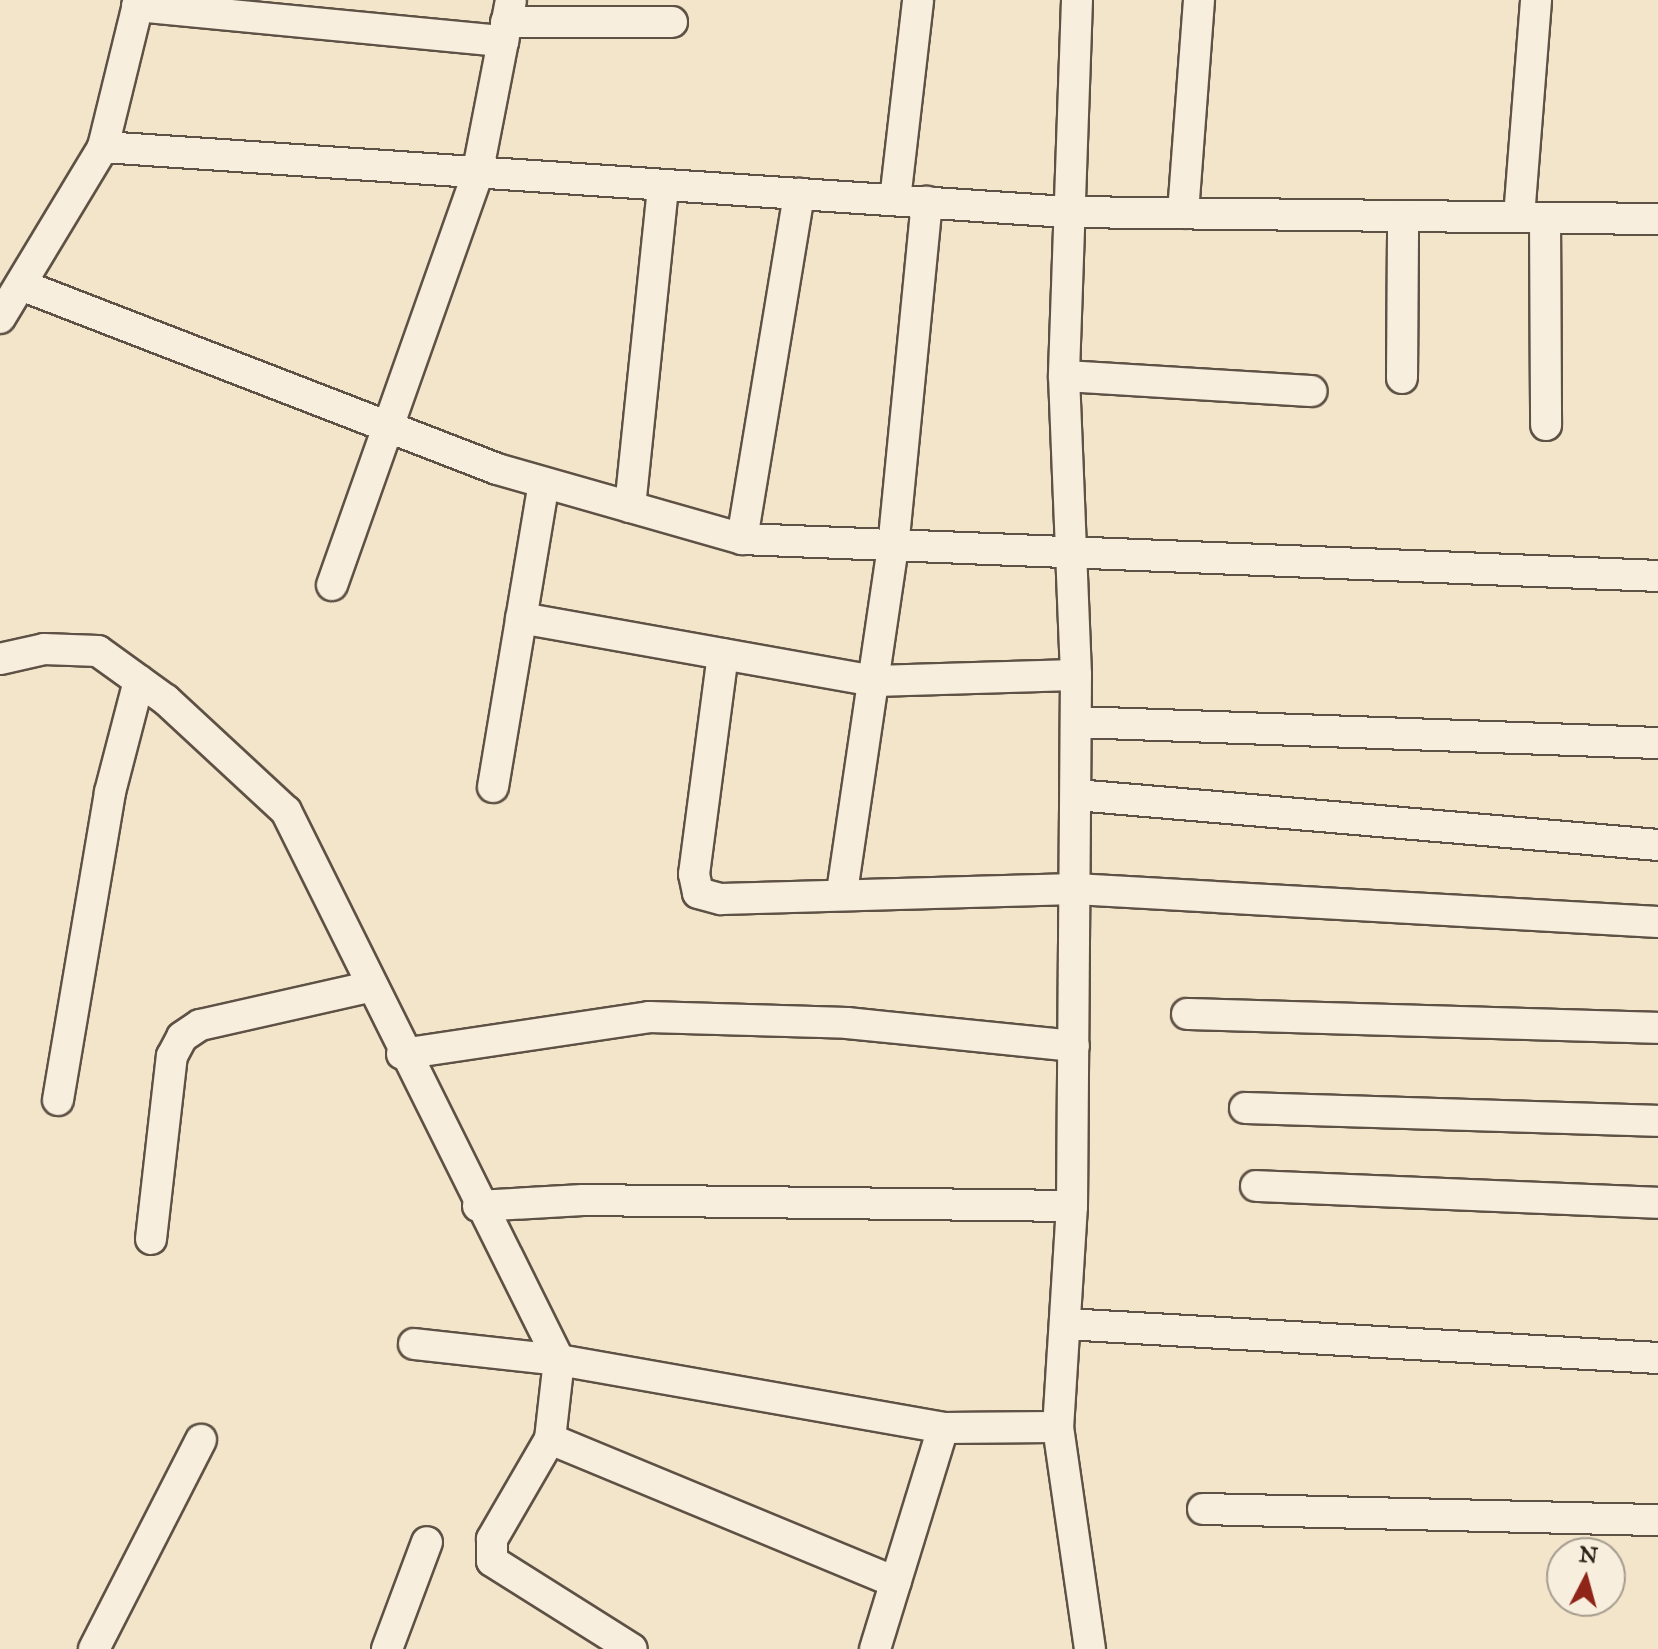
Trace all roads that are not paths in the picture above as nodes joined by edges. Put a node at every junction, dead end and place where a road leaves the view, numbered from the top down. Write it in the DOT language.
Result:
graph roads {
  1 [pos="918,0"];
  2 [pos="1077,0"];
  3 [pos="1199,0"];
  4 [pos="1536,0"];
  5 [pos="138,3"];
  6 [pos="507,21"];
  7 [pos="672,22"];
  8 [pos="103,147"];
  9 [pos="477,175"];
  10 [pos="663,186"];
  11 [pos="799,194"];
  12 [pos="895,200"];
  13 [pos="927,202"];
  14 [pos="1067,212"];
  15 [pos="1183,213"];
  16 [pos="1403,216"];
  17 [pos="1532,218"];
  18 [pos="1658,219"];
  19 [pos="21,285"];
  20 [pos="0,318"];
  21 [pos="1064,376"];
  22 [pos="1402,378"];
  23 [pos="1312,391"];
  24 [pos="1546,425"];
  25 [pos="387,428"];
  26 [pos="544,483"];
  27 [pos="630,507"];
  28 [pos="742,539"];
  29 [pos="893,548"];
  30 [pos="1071,557"];
  31 [pos="1658,576"];
  32 [pos="332,585"];
  33 [pos="521,618"];
  34 [pos="723,654"];
  35 [pos="0,659"];
  36 [pos="1076,675"];
  37 [pos="139,681"];
  38 [pos="873,681"];
  39 [pos="1076,722"];
  40 [pos="1658,743"];
  41 [pos="493,787"];
  42 [pos="1076,795"];
  43 [pos="1658,845"];
  44 [pos="1075,889"];
  45 [pos="842,892"];
  46 [pos="1658,922"];
  47 [pos="368,987"];
  48 [pos="1187,1014"];
  49 [pos="1658,1028"];
  50 [pos="1074,1046"];
  51 [pos="402,1054"];
  52 [pos="58,1100"];
  53 [pos="1245,1108"];
  54 [pos="1658,1121"];
  55 [pos="1256,1186"];
  56 [pos="1658,1203"];
  57 [pos="478,1206"];
  58 [pos="1072,1206"];
  59 [pos="151,1239"];
  60 [pos="1065,1324"];
  61 [pos="414,1344"];
  62 [pos="1658,1358"];
  63 [pos="559,1360"];
  64 [pos="1058,1427"];
  65 [pos="943,1428"];
  66 [pos="550,1439"];
  67 [pos="201,1440"];
  68 [pos="1203,1509"];
  69 [pos="1658,1520"];
  70 [pos="427,1542"];
  71 [pos="896,1582"];
  72 [pos="94,1649"];
  73 [pos="387,1649"];
  74 [pos="632,1649"];
  75 [pos="875,1649"];
  76 [pos="1090,1649"];
  1 -- 12 [label="street"];
  2 -- 14 [label="street"];
  3 -- 15 [label="street"];
  4 -- 17 [label="street"];
  5 -- 6 [label="street"];
  5 -- 8 [label="street"];
  6 -- 7 [label="street"];
  6 -- 9 [label="street"];
  8 -- 9 [label="street"];
  8 -- 19 [label="street"];
  9 -- 10 [label="street"];
  9 -- 25 [label="street"];
  10 -- 11 [label="street"];
  10 -- 27 [label="street"];
  11 -- 12 [label="street"];
  11 -- 28 [label="street"];
  12 -- 13 [label="street"];
  13 -- 14 [label="street"];
  13 -- 29 [label="street"];
  14 -- 15 [label="street"];
  14 -- 21 [label="street"];
  15 -- 16 [label="street"];
  16 -- 17 [label="street"];
  16 -- 22 [label="street"];
  17 -- 18 [label="street"];
  17 -- 24 [label="street"];
  19 -- 20 [label="street"];
  19 -- 25 [label="street"];
  21 -- 23 [label="street"];
  21 -- 30 [label="street"];
  25 -- 26 [label="street"];
  25 -- 32 [label="street"];
  26 -- 27 [label="street"];
  26 -- 33 [label="street"];
  27 -- 28 [label="street"];
  28 -- 29 [label="street"];
  29 -- 30 [label="street"];
  29 -- 38 [label="street"];
  30 -- 31 [label="street"];
  30 -- 36 [label="street"];
  33 -- 34 [label="street"];
  33 -- 41 [label="street"];
  34 -- 38 [label="street"];
  34 -- 45 [label="street"];
  35 -- 37 [label="street"];
  36 -- 38 [label="street"];
  36 -- 39 [label="street"];
  37 -- 47 [label="street"];
  37 -- 52 [label="street"];
  38 -- 45 [label="street"];
  39 -- 40 [label="street"];
  39 -- 42 [label="street"];
  42 -- 43 [label="street"];
  42 -- 44 [label="street"];
  44 -- 45 [label="street"];
  44 -- 46 [label="street"];
  44 -- 50 [label="street"];
  47 -- 51 [label="street"];
  47 -- 59 [label="street"];
  48 -- 49 [label="street"];
  50 -- 51 [label="street"];
  50 -- 58 [label="street"];
  51 -- 57 [label="street"];
  53 -- 54 [label="street"];
  55 -- 56 [label="street"];
  57 -- 58 [label="street"];
  57 -- 63 [label="street"];
  58 -- 60 [label="street"];
  60 -- 62 [label="street"];
  60 -- 64 [label="street"];
  61 -- 63 [label="street"];
  63 -- 65 [label="street"];
  63 -- 66 [label="street"];
  64 -- 65 [label="street"];
  64 -- 76 [label="street"];
  65 -- 71 [label="street"];
  66 -- 71 [label="street"];
  66 -- 74 [label="street"];
  67 -- 72 [label="street"];
  68 -- 69 [label="street"];
  70 -- 73 [label="street"];
  71 -- 75 [label="street"];
}
